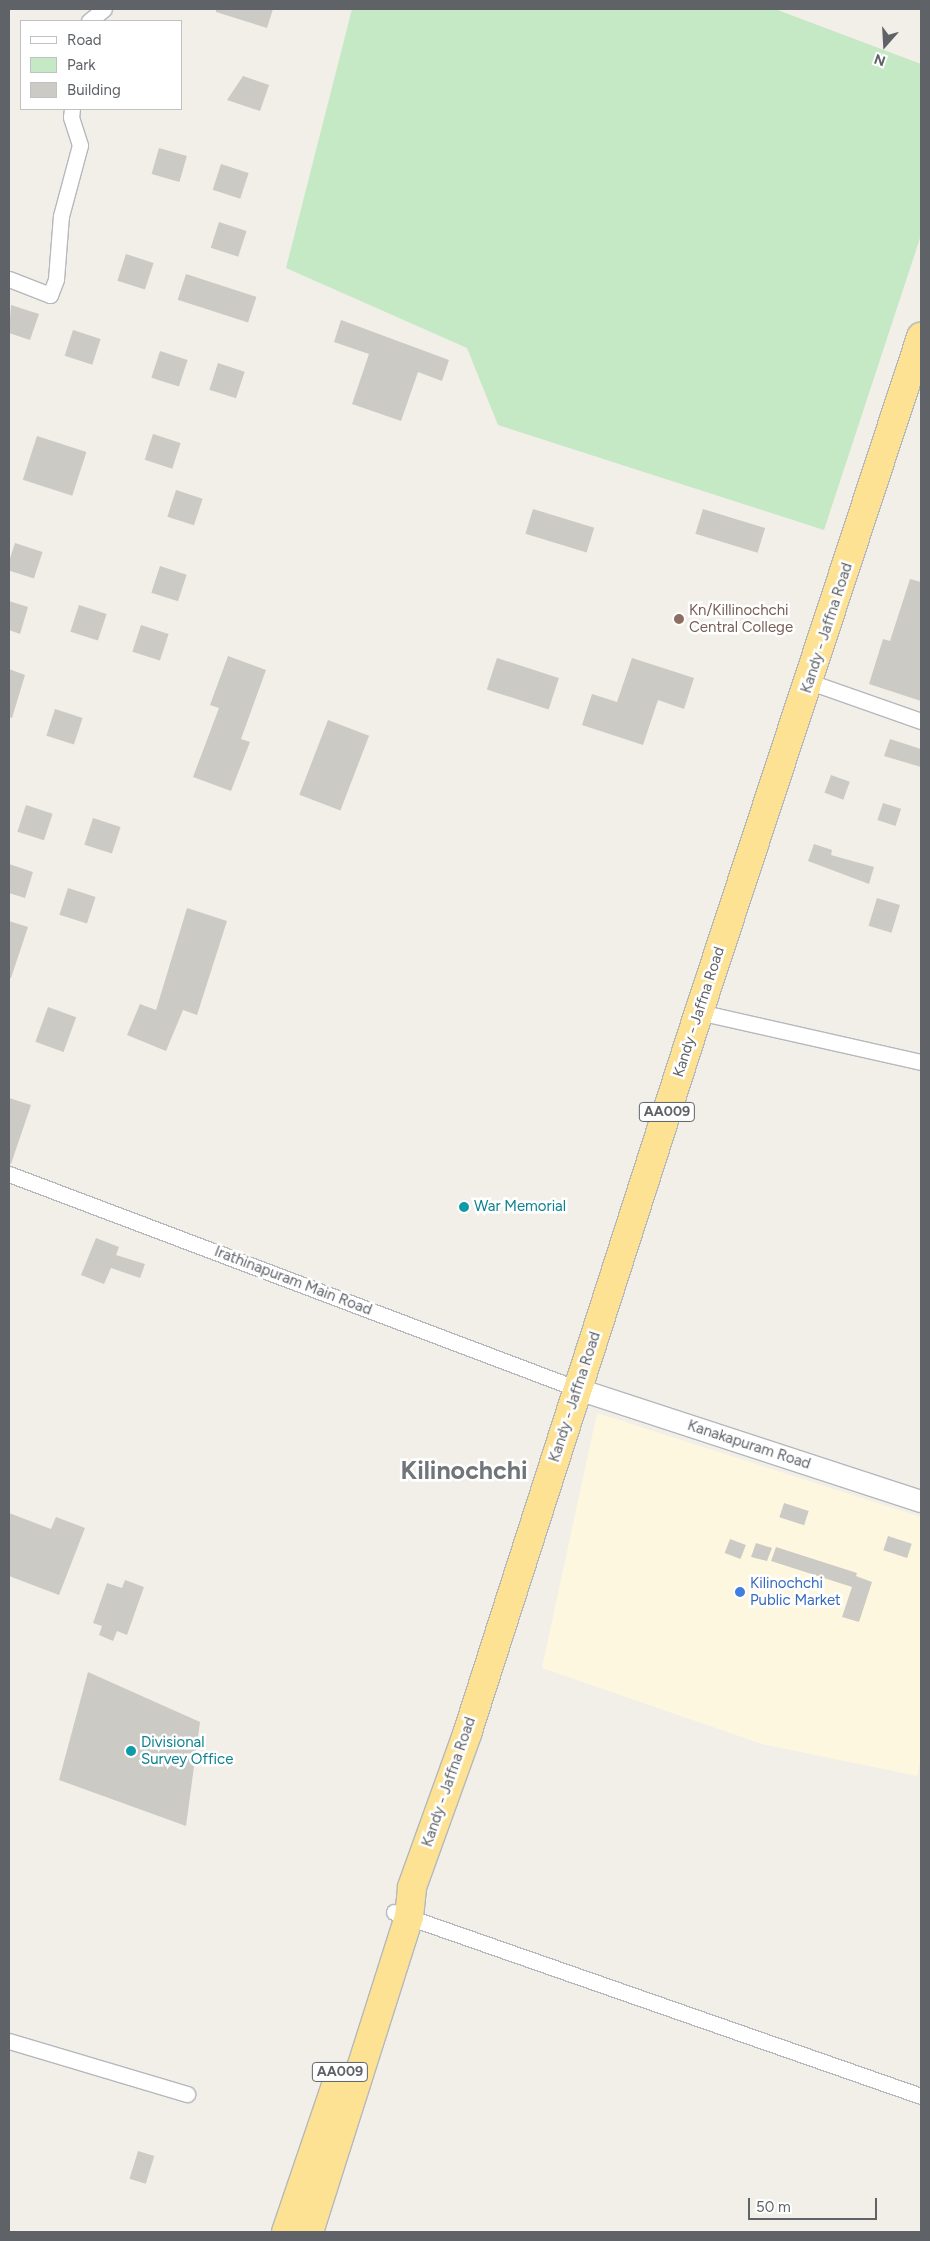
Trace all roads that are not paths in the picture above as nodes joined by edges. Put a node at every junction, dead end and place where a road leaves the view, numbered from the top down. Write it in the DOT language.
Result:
graph roads {
  1 [pos="104,9"];
  2 [pos="90,20"];
  3 [pos="72,110"];
  4 [pos="9,279"];
  5 [pos="921,337"];
  6 [pos="810,682"];
  7 [pos="921,722"];
  8 [pos="699,1012"];
  9 [pos="921,1062"];
  10 [pos="9,1174"];
  11 [pos="578,1389"];
  12 [pos="921,1501"];
  13 [pos="402,1914"];
  14 [pos="9,2041"];
  15 [pos="187,2094"];
  16 [pos="921,2096"];
  17 [pos="286,2232"];
  18 [pos="308,2232"];
  1 -- 2 [label="street"];
  3 -- 4 [label="street"];
  5 -- 6 [label="highway, Kandy - Jaffna Road / AA009"];
  6 -- 7 [label="street"];
  6 -- 8 [label="highway, Kandy - Jaffna Road / AA009"];
  8 -- 9 [label="street"];
  8 -- 11 [label="highway, Kandy - Jaffna Road / AA009"];
  10 -- 11 [label="street, Irathinapuram Main Road"];
  11 -- 12 [label="street, Kanakapuram Road"];
  11 -- 13 [label="highway, Kandy - Jaffna Road / AA009"];
  13 -- 16 [label="street"];
  13 -- 17 [label="highway, Kandy - Jaffna Road / AA009"];
  13 -- 18 [label="highway, Kandy - Jaffna Road / AA009"];
  14 -- 15 [label="street"];
}
